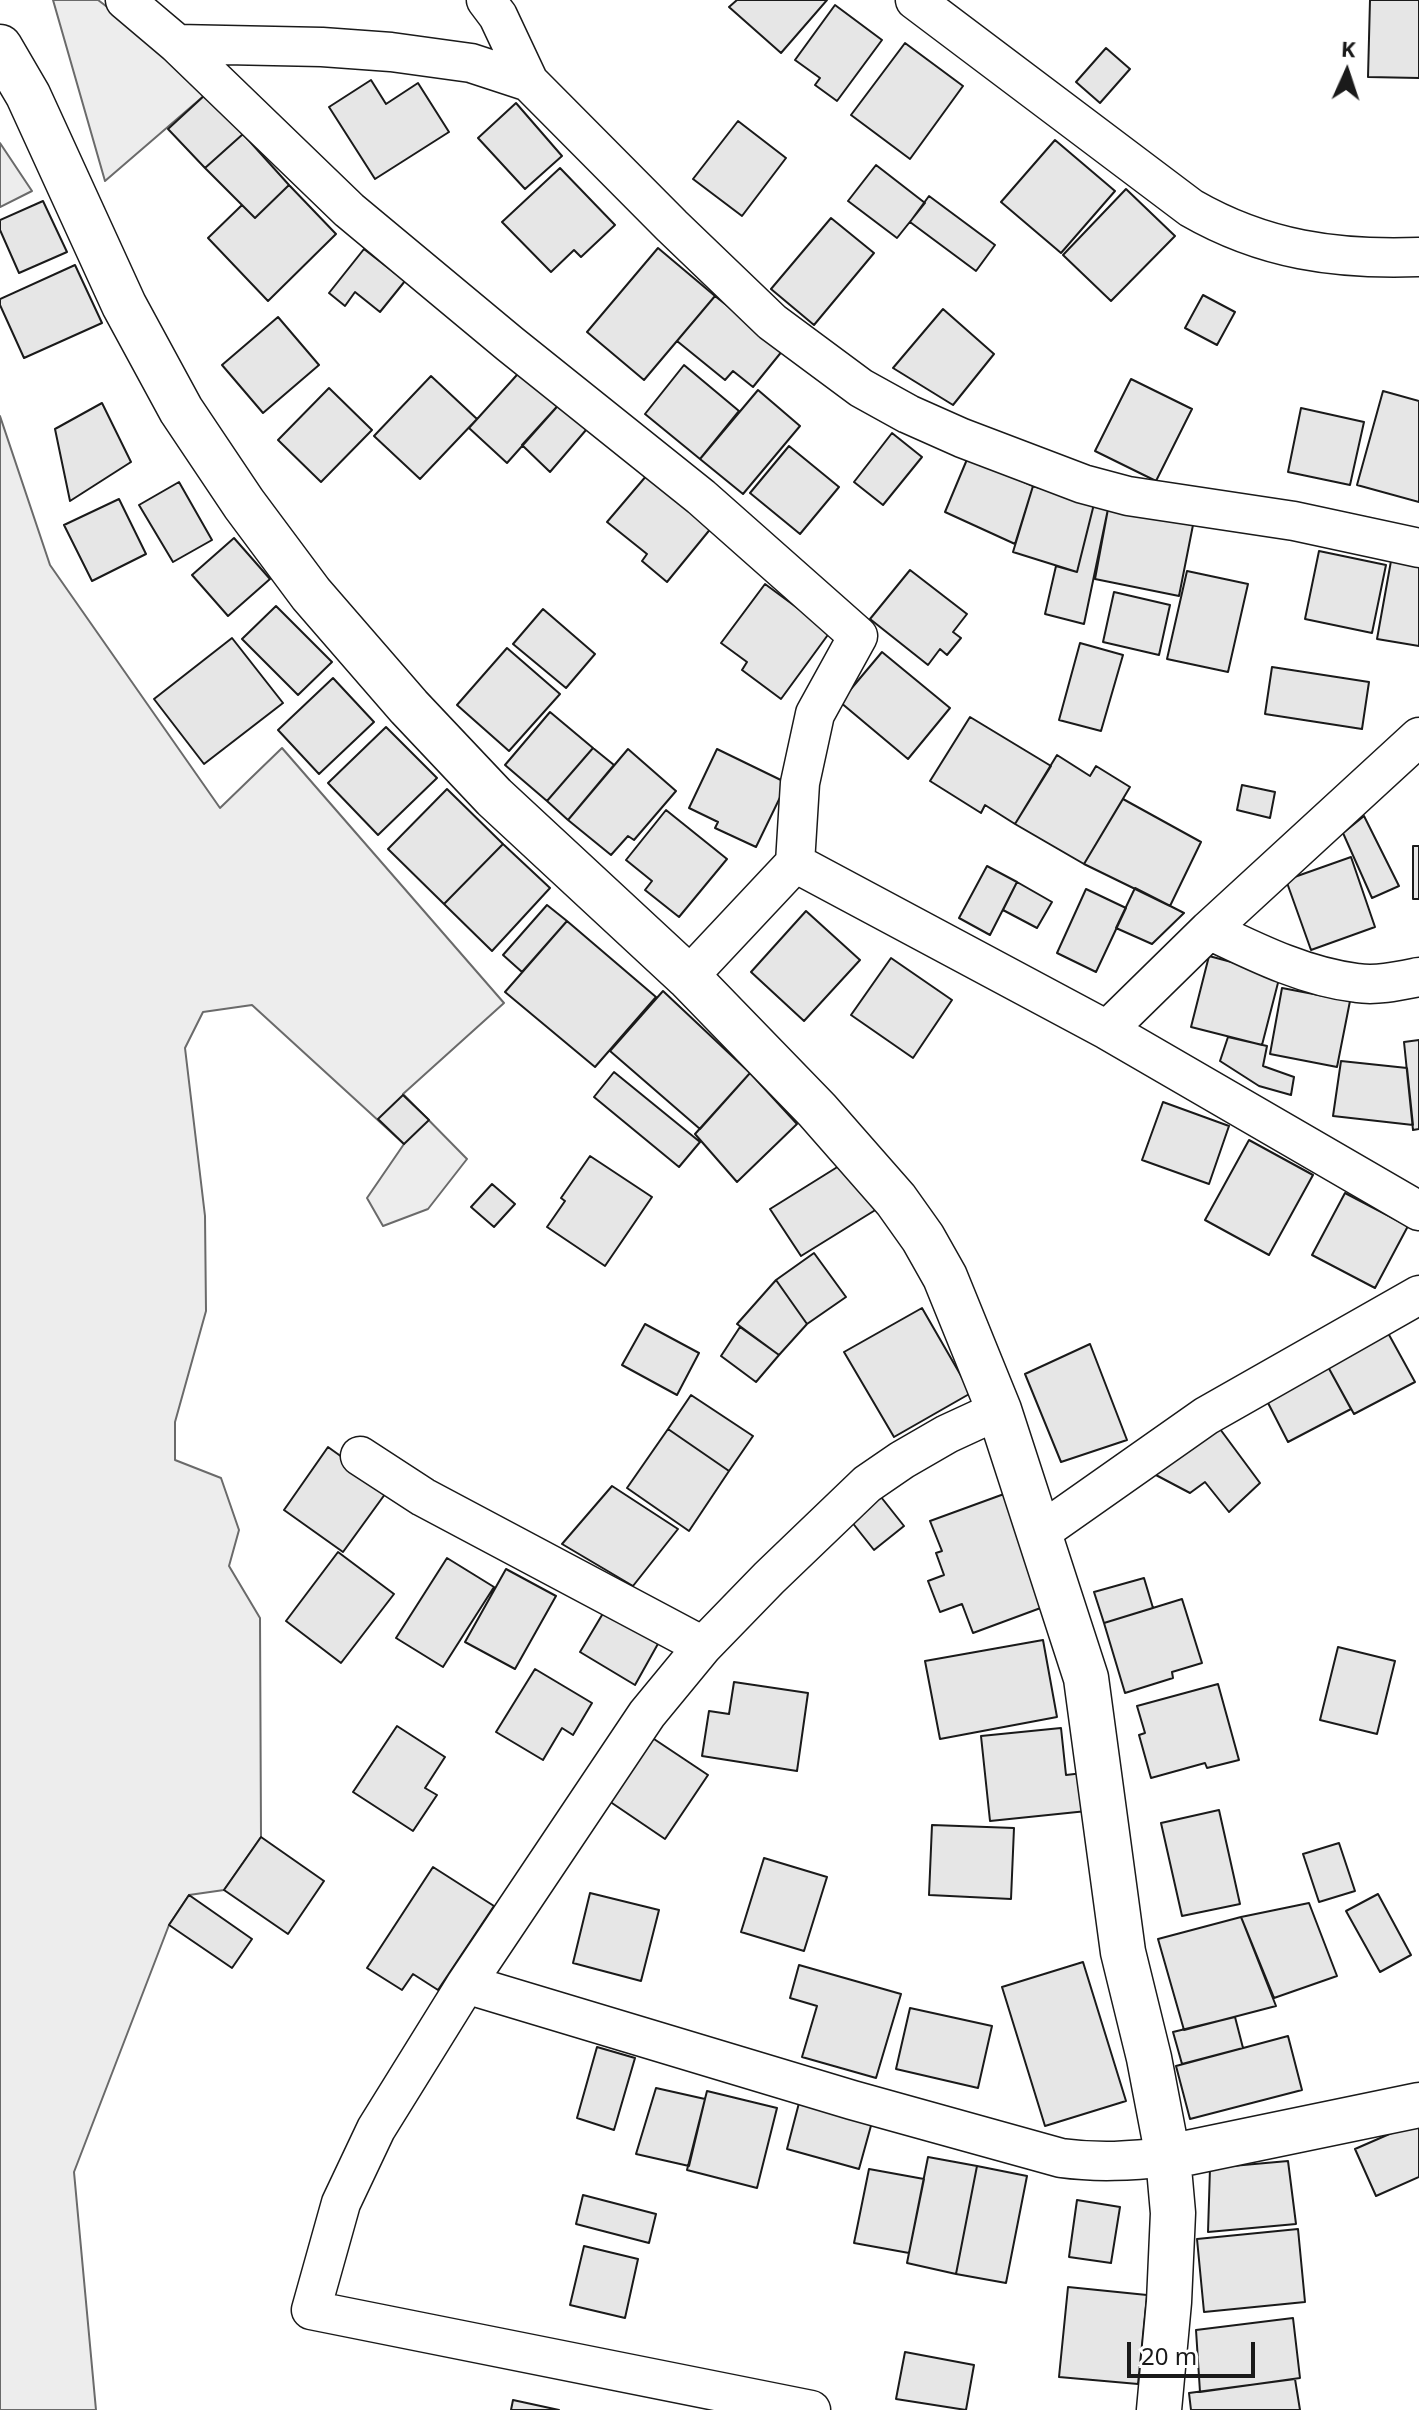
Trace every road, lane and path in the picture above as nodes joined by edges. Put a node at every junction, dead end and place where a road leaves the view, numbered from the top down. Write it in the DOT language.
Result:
graph roads {
  1 [pos="125,0"];
  2 [pos="486,0"];
  3 [pos="915,0"];
  4 [pos="177,44"];
  5 [pos="0,47"];
  6 [pos="529,82"];
  7 [pos="1419,257"];
  8 [pos="1419,548"];
  9 [pos="1419,737"];
  10 [pos="795,863"];
  11 [pos="1209,930"];
  12 [pos="688,977"];
  13 [pos="1419,977"];
  14 [pos="1107,1030"];
  15 [pos="1419,1211"];
  16 [pos="1419,1295"];
  17 [pos="999,1410"];
  18 [pos="360,1456"];
  19 [pos="1041,1532"];
  20 [pos="703,1646"];
  21 [pos="466,1984"];
  22 [pos="1419,2105"];
  23 [pos="1168,2157"];
  24 [pos="811,2410"];
  25 [pos="1159,2410"];
  1 -- 4 [label="street"];
  2 -- 6 [label="street"];
  3 -- 7 [label="street"];
  4 -- 6 [label="street"];
  4 -- 10 [label="street"];
  5 -- 12 [label="street"];
  6 -- 8 [label="street"];
  9 -- 11 [label="street"];
  10 -- 12 [label="street"];
  10 -- 14 [label="street"];
  11 -- 13 [label="street"];
  11 -- 14 [label="street"];
  12 -- 17 [label="street"];
  14 -- 15 [label="street"];
  16 -- 19 [label="street"];
  17 -- 19 [label="street"];
  17 -- 20 [label="street"];
  18 -- 20 [label="street"];
  19 -- 23 [label="street"];
  20 -- 21 [label="street"];
  21 -- 23 [label="street"];
  21 -- 24 [label="street"];
  22 -- 23 [label="street"];
  23 -- 25 [label="street"];
}
